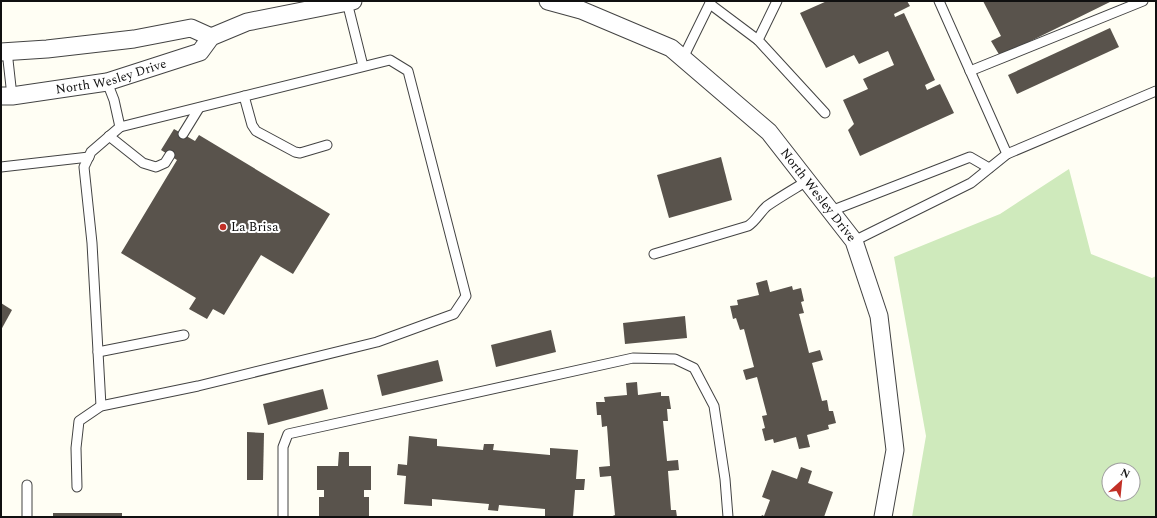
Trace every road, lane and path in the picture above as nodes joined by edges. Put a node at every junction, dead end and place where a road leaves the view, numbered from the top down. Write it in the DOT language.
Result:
graph roads {
  1 [pos="548,1"];
  2 [pos="777,1"];
  3 [pos="939,1"];
  4 [pos="1143,1"];
  5 [pos="350,2"];
  6 [pos="710,2"];
  7 [pos="211,37"];
  8 [pos="758,40"];
  9 [pos="4,51"];
  10 [pos="683,58"];
  11 [pos="363,66"];
  12 [pos="970,71"];
  13 [pos="107,82"];
  14 [pos="1156,91"];
  15 [pos="6,96"];
  16 [pos="244,96"];
  17 [pos="199,108"];
  18 [pos="825,113"];
  19 [pos="120,127"];
  20 [pos="183,134"];
  21 [pos="109,136"];
  22 [pos="327,146"];
  23 [pos="1007,154"];
  24 [pos="170,155"];
  25 [pos="89,157"];
  26 [pos="1,167"];
  27 [pos="989,168"];
  28 [pos="807,181"];
  29 [pos="831,211"];
  30 [pos="854,241"];
  31 [pos="654,254"];
  32 [pos="184,335"];
  33 [pos="98,352"];
  34 [pos="101,406"];
  35 [pos="27,485"];
  36 [pos="77,487"];
  37 [pos="27,517"];
  38 [pos="283,517"];
  39 [pos="728,517"];
  40 [pos="883,517"];
  1 -- 10 [label="street, North Wesley Drive"];
  2 -- 8 [label="lane"];
  3 -- 12 [label="lane"];
  4 -- 12 [label="lane"];
  5 -- 7 [label="street, North Wesley Drive"];
  5 -- 11 [label="lane"];
  6 -- 8 [label="lane"];
  6 -- 10 [label="lane"];
  7 -- 9 [label="street"];
  7 -- 13 [label="street, North Wesley Drive"];
  8 -- 18 [label="lane"];
  9 -- 15 [label="lane"];
  10 -- 28 [label="street, North Wesley Drive"];
  11 -- 16 [label="lane"];
  11 -- 34 [label="lane"];
  12 -- 23 [label="lane"];
  13 -- 15 [label="street, North Wesley Drive"];
  13 -- 19 [label="lane"];
  14 -- 23 [label="lane"];
  16 -- 17 [label="lane"];
  16 -- 22 [label="lane"];
  17 -- 19 [label="lane"];
  17 -- 20 [label="lane"];
  19 -- 21 [label="lane"];
  21 -- 24 [label="lane"];
  21 -- 25 [label="lane"];
  23 -- 27 [label="lane"];
  25 -- 26 [label="lane"];
  25 -- 33 [label="lane"];
  27 -- 29 [label="lane"];
  27 -- 30 [label="lane"];
  28 -- 29 [label="street, North Wesley Drive"];
  28 -- 31 [label="lane"];
  29 -- 30 [label="street, North Wesley Drive"];
  30 -- 40 [label="street, North Wesley Drive"];
  32 -- 33 [label="lane"];
  33 -- 34 [label="lane"];
  34 -- 36 [label="lane"];
  35 -- 37 [label="lane"];
  38 -- 39 [label="lane"];
}
